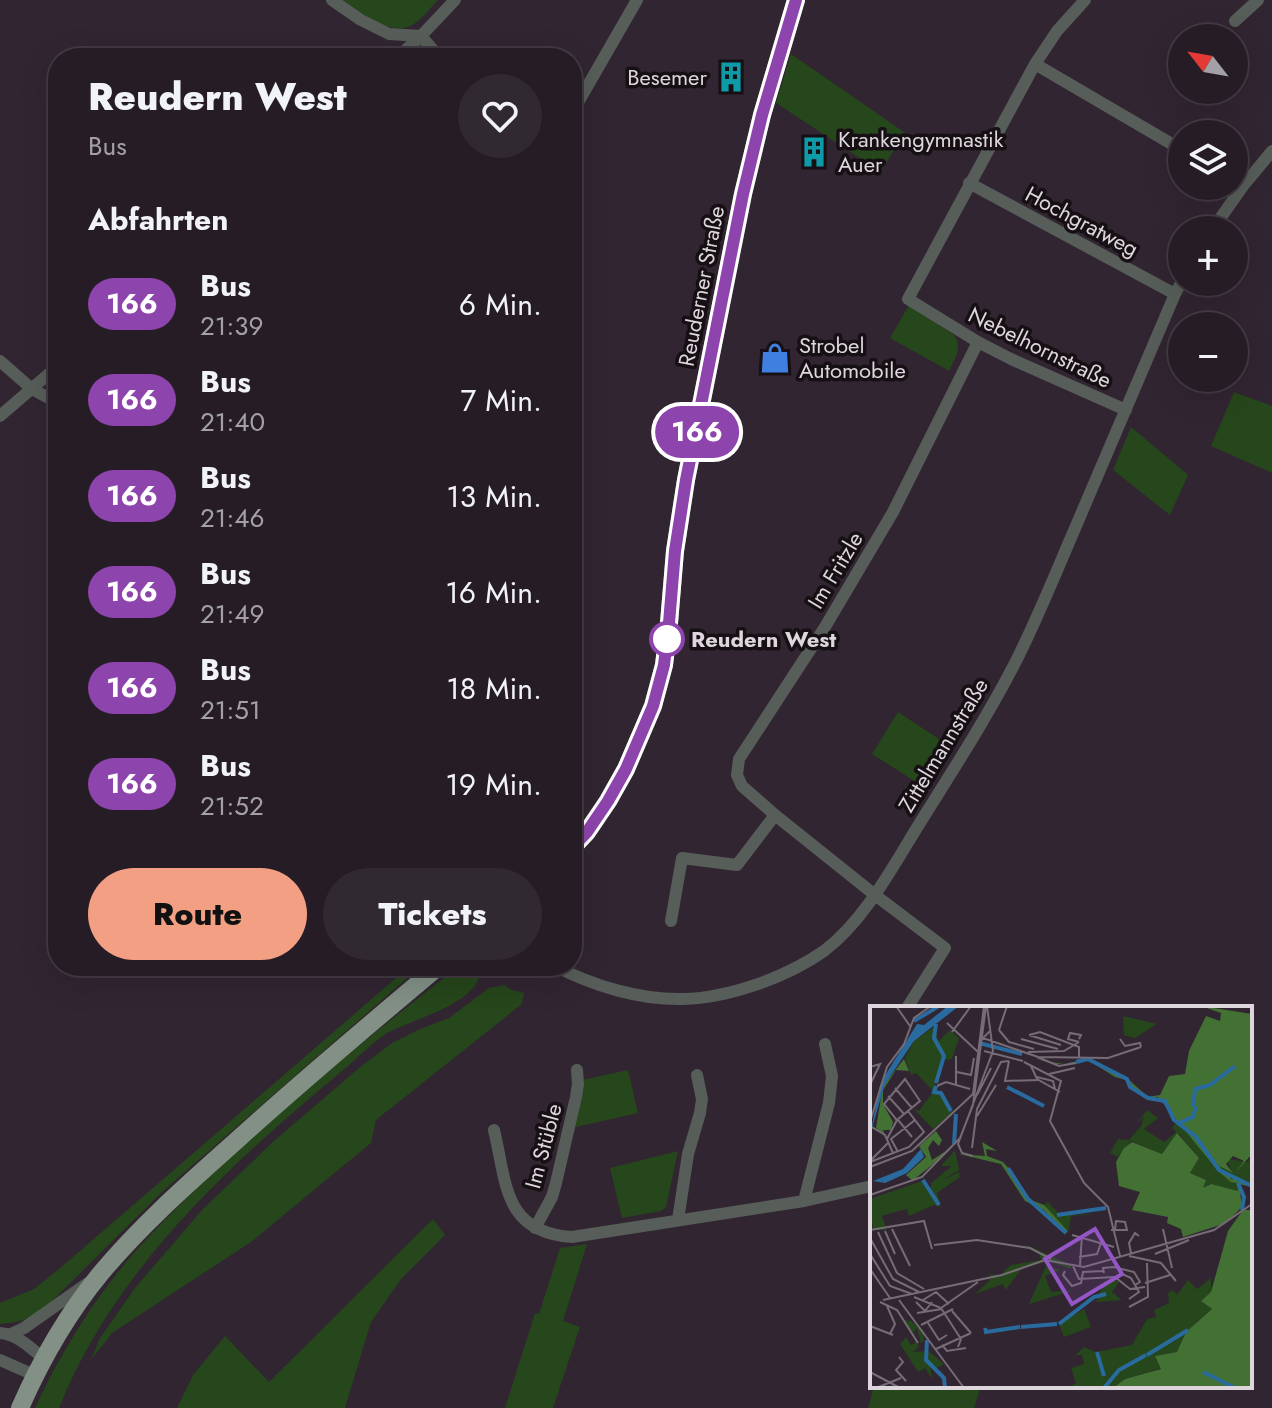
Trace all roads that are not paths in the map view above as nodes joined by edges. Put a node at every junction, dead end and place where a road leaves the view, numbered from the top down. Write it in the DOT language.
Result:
graph roads {
  1 [pos="332,0"];
  2 [pos="455,0"];
  3 [pos="637,0"];
  4 [pos="796,0"];
  5 [pos="1258,0"];
  6 [pos="1083,1"];
  7 [pos="1235,21"];
  8 [pos="421,36"];
  9 [pos="408,48"];
  10 [pos="431,48"];
  11 [pos="1035,64"];
  12 [pos="582,96"];
  13 [pos="1168,142"];
  14 [pos="1272,151"];
  15 [pos="1248,174"];
  16 [pos="969,183"];
  17 [pos="1168,290"];
  18 [pos="1174,296"];
  19 [pos="978,342"];
  20 [pos="0,361"];
  21 [pos="48,375"];
  22 [pos="32,389"];
  23 [pos="48,398"];
  24 [pos="1126,410"];
  25 [pos="0,416"];
  26 [pos="775,815"];
  27 [pos="582,837"];
  28 [pos="875,895"];
  29 [pos="671,921"];
  30 [pos="427,976"];
  31 [pos="574,976"];
  32 [pos="908,1006"];
  33 [pos="825,1044"];
  34 [pos="577,1070"];
  35 [pos="697,1075"];
  36 [pos="494,1130"];
  37 [pos="870,1186"];
  38 [pos="804,1201"];
  39 [pos="678,1220"];
  40 [pos="535,1228"];
  41 [pos="100,1274"];
  42 [pos="5,1333"];
  43 [pos="0,1360"];
  44 [pos="39,1367"];
  45 [pos="20,1408"];
  1 -- 8 [label="street"];
  2 -- 8 [label="street"];
  3 -- 12 [label="street"];
  4 -- 27 [label="main road, Reuderner Straße"];
  5 -- 7 [label="street"];
  6 -- 11 [label="street, Nebelhornstraße"];
  8 -- 9 [label="street"];
  8 -- 10 [label="street"];
  11 -- 13 [label="street"];
  11 -- 16 [label="street, Nebelhornstraße"];
  14 -- 15 [label="street"];
  16 -- 17 [label="street, Hochgratweg"];
  16 -- 19 [label="street, Nebelhornstraße"];
  18 -- 24 [label="street, Zittelmannstraße"];
  19 -- 24 [label="street, Nebelhornstraße"];
  19 -- 26 [label="street, Im Fritzle"];
  20 -- 22 [label="street"];
  21 -- 22 [label="street"];
  22 -- 23 [label="street"];
  22 -- 25 [label="street"];
  24 -- 28 [label="street, Zittelmannstraße"];
  26 -- 28 [label="street, Im Fritzle"];
  26 -- 29 [label="street"];
  28 -- 31 [label="street, Zittelmannstraße"];
  28 -- 32 [label="street"];
  30 -- 41 [label="main road"];
  33 -- 38 [label="street"];
  34 -- 40 [label="street, Im Stüble"];
  35 -- 39 [label="street"];
  36 -- 40 [label="street, Im Stüble"];
  37 -- 38 [label="street"];
  38 -- 39 [label="street"];
  39 -- 40 [label="street"];
  41 -- 42 [label="street"];
  41 -- 44 [label="main road"];
  42 -- 44 [label="street"];
  43 -- 44 [label="street"];
  44 -- 45 [label="main road"];
}
